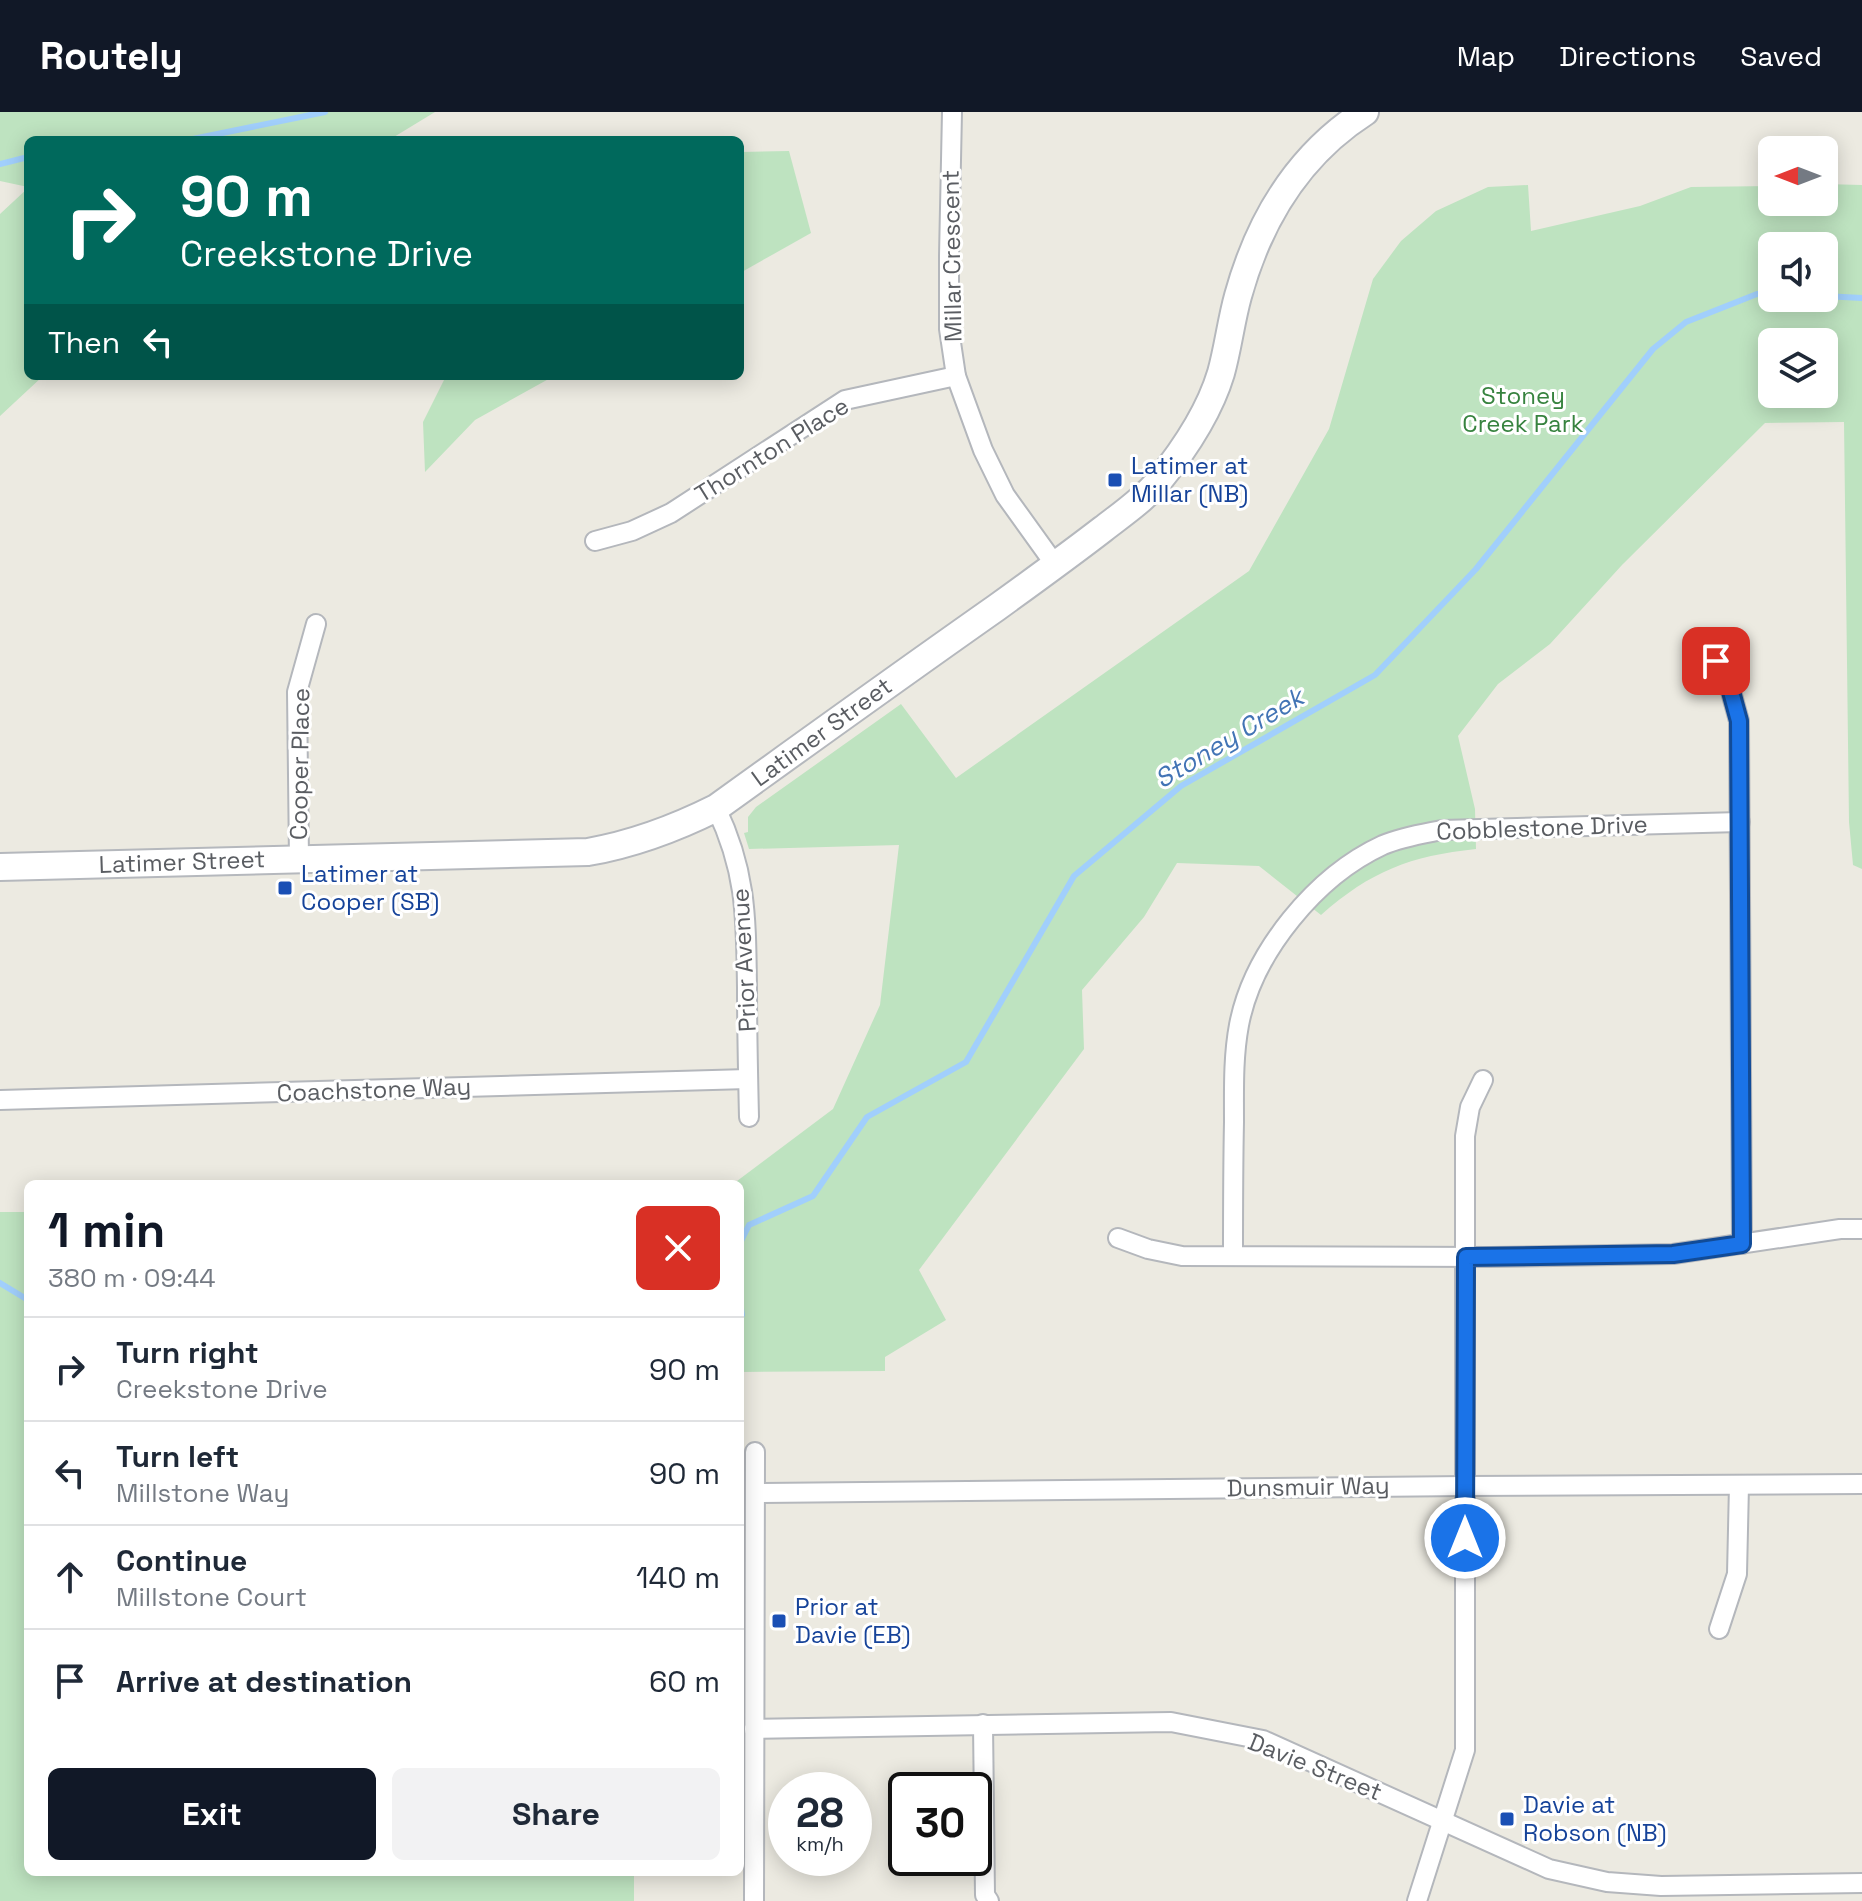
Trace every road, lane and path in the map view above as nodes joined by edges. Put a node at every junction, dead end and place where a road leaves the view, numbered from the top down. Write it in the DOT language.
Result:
graph roads {
  1 [pos="952,112"];
  2 [pos="1365,112"];
  3 [pos="956,376"];
  4 [pos="595,541"];
  5 [pos="1056,566"];
  6 [pos="316,624"];
  7 [pos="1716,661"];
  8 [pos="716,808"];
  9 [pos="1740,822"];
  10 [pos="299,859"];
  11 [pos="0,867"];
  12 [pos="748,1079"];
  13 [pos="1483,1080"];
  14 [pos="0,1100"];
  15 [pos="749,1117"];
  16 [pos="1862,1229"];
  17 [pos="1118,1238"];
  18 [pos="1742,1244"];
  19 [pos="1233,1256"];
  20 [pos="1466,1257"];
  21 [pos="755,1452"];
  22 [pos="1862,1484"];
  23 [pos="1739,1485"];
  24 [pos="1465,1486"];
  25 [pos="755,1493"];
  26 [pos="1719,1629"];
  27 [pos="983,1724"];
  28 [pos="754,1729"];
  29 [pos="1443,1822"];
  30 [pos="1862,1883"];
  31 [pos="754,1901"];
  32 [pos="989,1901"];
  33 [pos="1417,1901"];
  1 -- 3 [label="street, Millar Crescent"];
  2 -- 5 [label="street, Latimer Street"];
  3 -- 4 [label="street, Thornton Place"];
  3 -- 5 [label="street, Millar Crescent"];
  5 -- 8 [label="street, Latimer Street"];
  6 -- 10 [label="street, Cooper Place"];
  7 -- 9 [label="street"];
  8 -- 10 [label="street, Latimer Street"];
  8 -- 12 [label="street, Prior Avenue"];
  9 -- 18 [label="street"];
  9 -- 19 [label="street, Cobblestone Drive"];
  10 -- 11 [label="street, Latimer Street"];
  12 -- 14 [label="street, Coachstone Way"];
  12 -- 15 [label="street, Prior Avenue"];
  13 -- 20 [label="street"];
  16 -- 18 [label="street"];
  17 -- 19 [label="street"];
  18 -- 20 [label="street"];
  19 -- 20 [label="street"];
  20 -- 24 [label="street"];
  21 -- 25 [label="street"];
  22 -- 23 [label="street, Dunsmuir Way"];
  23 -- 24 [label="street, Dunsmuir Way"];
  23 -- 26 [label="street"];
  24 -- 25 [label="street, Dunsmuir Way"];
  24 -- 29 [label="street"];
  25 -- 28 [label="street"];
  27 -- 28 [label="street, Davie Street"];
  27 -- 29 [label="street, Davie Street"];
  27 -- 32 [label="street"];
  28 -- 31 [label="street"];
  29 -- 30 [label="street, Davie Street"];
  29 -- 33 [label="street"];
}
